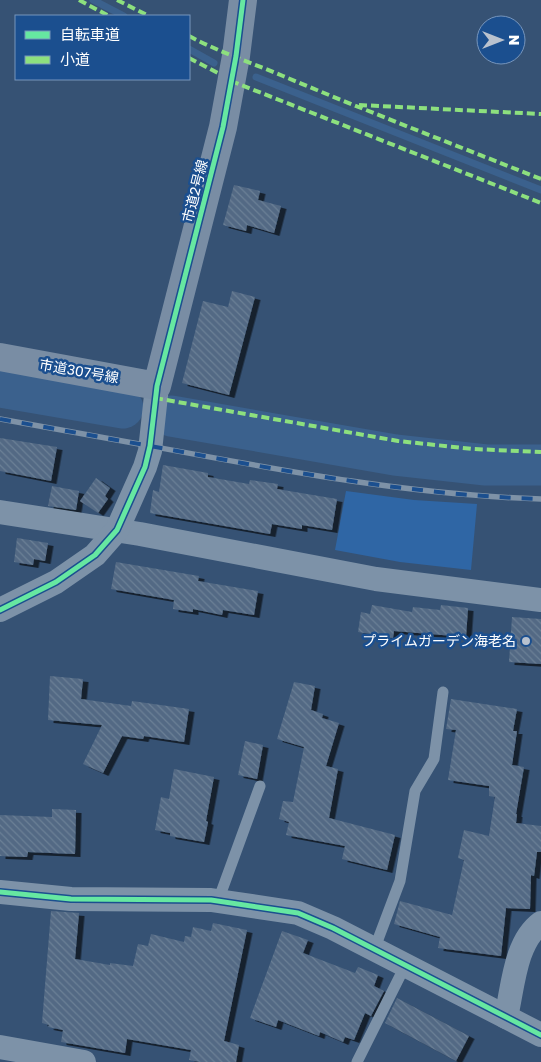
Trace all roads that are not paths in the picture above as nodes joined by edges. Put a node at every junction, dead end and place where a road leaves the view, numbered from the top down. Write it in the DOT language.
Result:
graph roads {
  1 [pos="243,0"];
  2 [pos="0,357"];
  3 [pos="157,386"];
  4 [pos="0,512"];
  5 [pos="116,530"];
  6 [pos="541,600"];
  7 [pos="0,610"];
  8 [pos="442,692"];
  9 [pos="260,786"];
  10 [pos="0,892"];
  11 [pos="218,901"];
  12 [pos="541,922"];
  13 [pos="374,950"];
  14 [pos="405,966"];
  15 [pos="506,1017"];
  16 [pos="541,1035"];
  17 [pos="0,1047"];
  18 [pos="84,1062"];
  19 [pos="357,1062"];
  1 -- 3 [label="street, 市道2号線"];
  2 -- 3 [label="street, 市道307号線"];
  3 -- 5 [label="street"];
  4 -- 5 [label="street"];
  5 -- 6 [label="street"];
  5 -- 7 [label="street"];
  8 -- 13 [label="lane"];
  9 -- 11 [label="lane"];
  10 -- 11 [label="street"];
  11 -- 13 [label="street"];
  12 -- 15 [label="street"];
  13 -- 14 [label="street"];
  14 -- 15 [label="street"];
  14 -- 19 [label="lane"];
  15 -- 16 [label="street"];
  17 -- 18 [label="street"];
}
